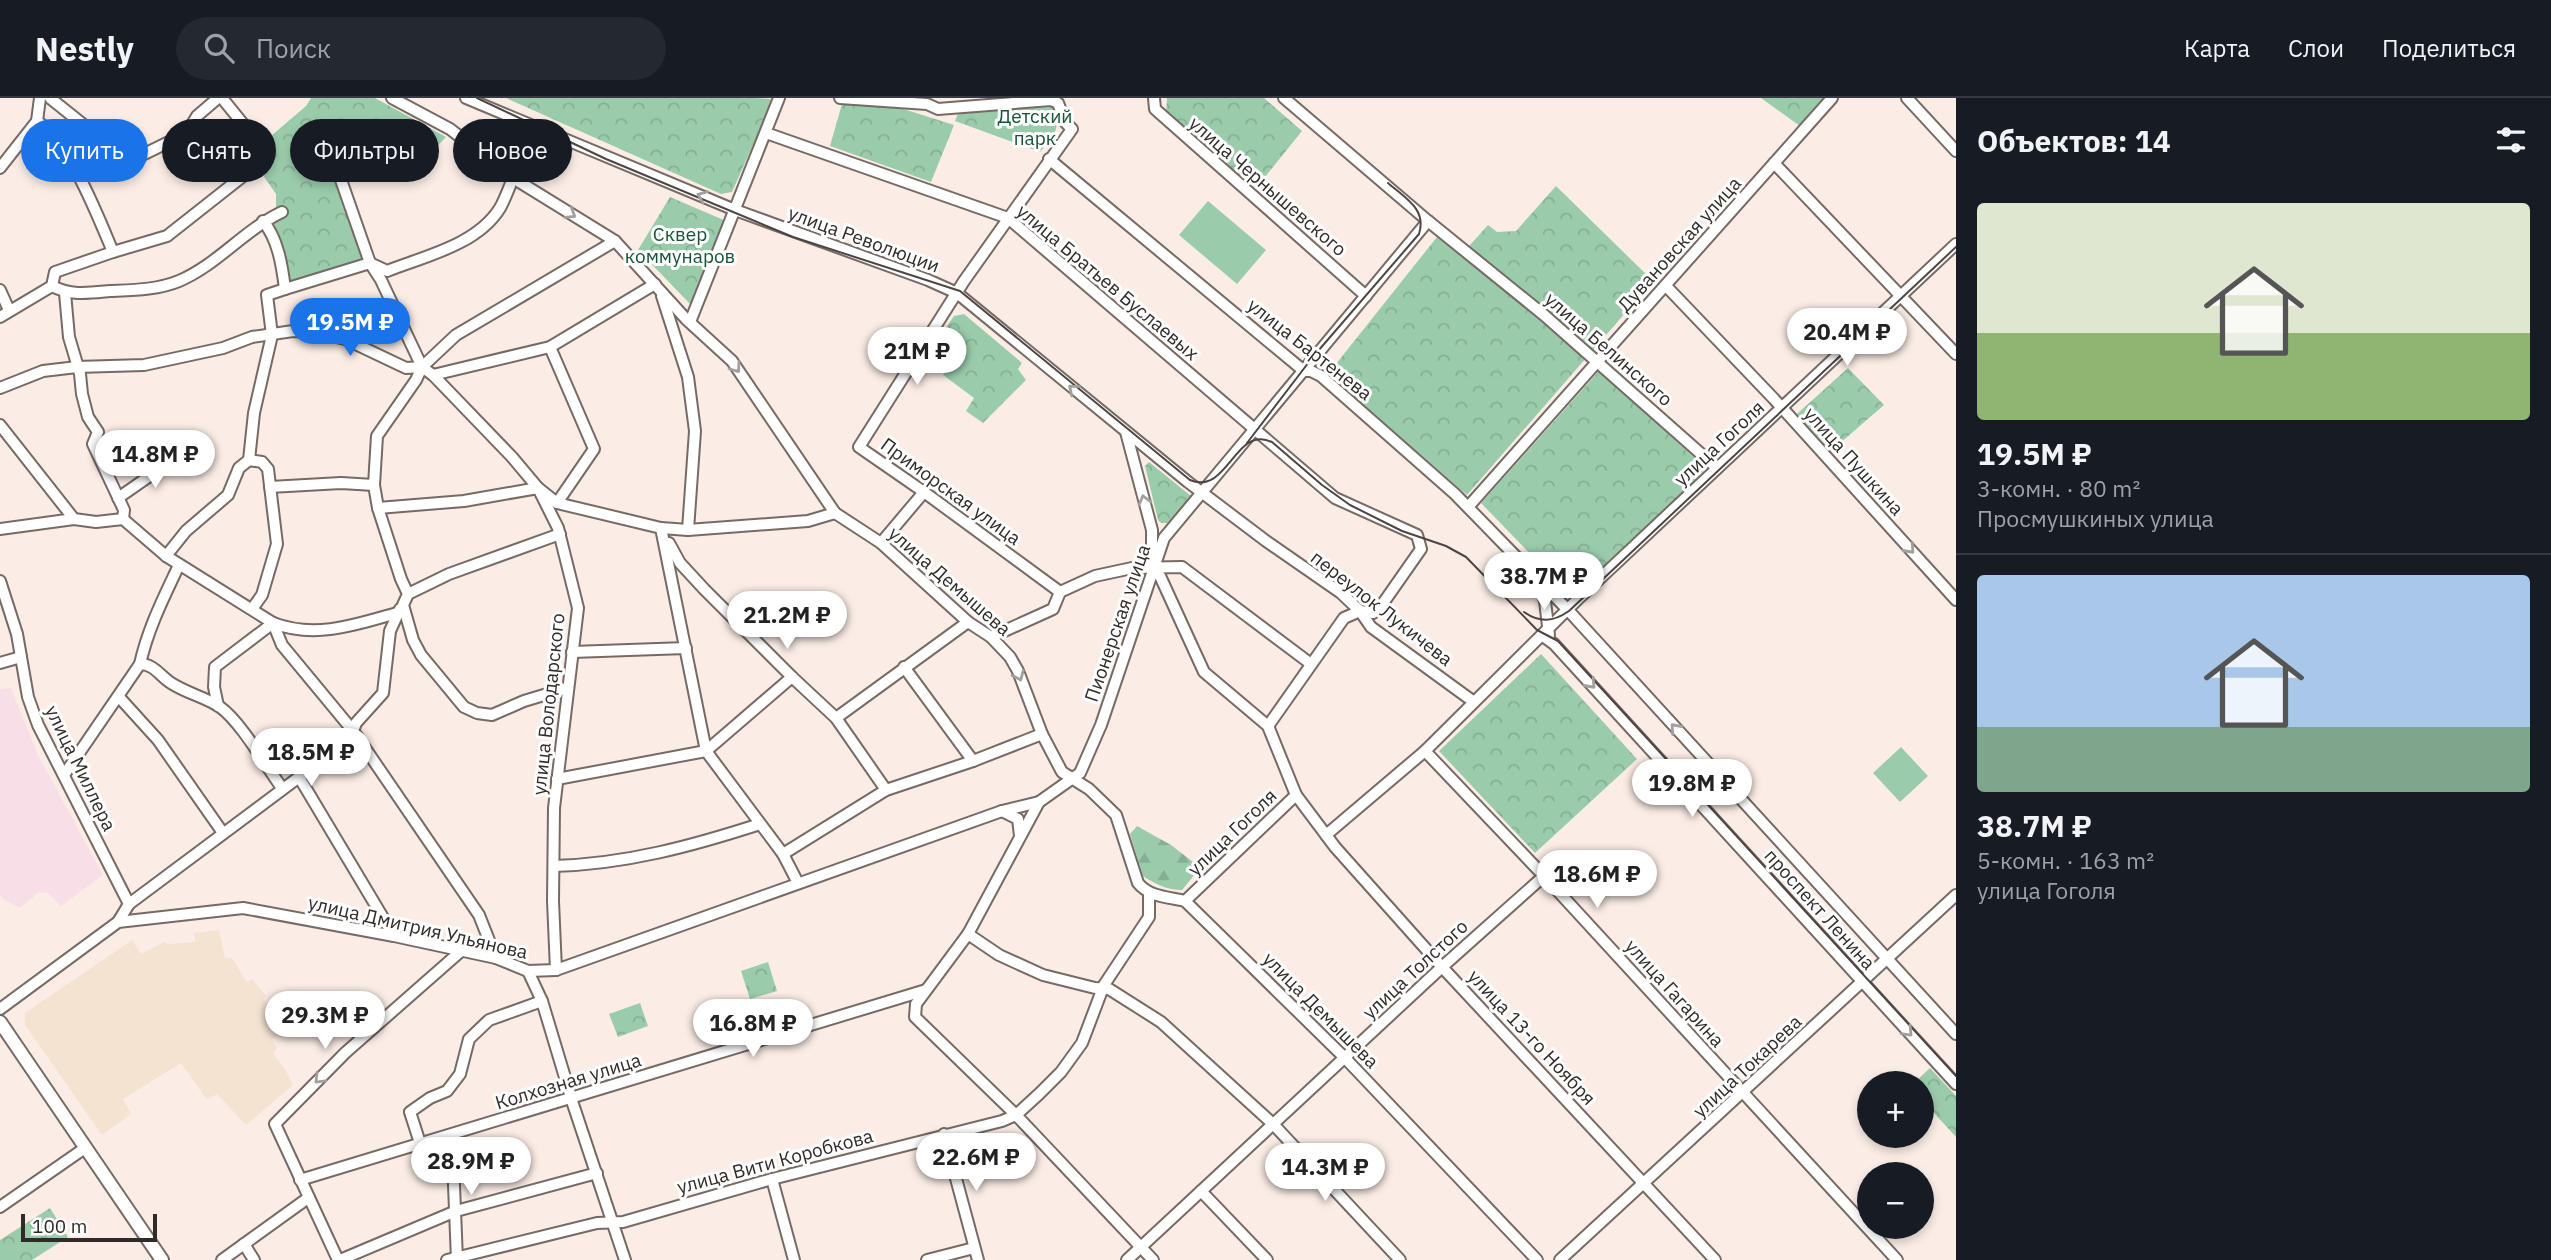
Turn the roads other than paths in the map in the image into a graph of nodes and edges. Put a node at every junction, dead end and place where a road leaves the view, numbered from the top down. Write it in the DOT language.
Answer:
graph roads {
  1 [pos="40,98"];
  2 [pos="50,98"];
  3 [pos="220,98"];
  4 [pos="392,98"];
  5 [pos="466,98"];
  6 [pos="779,98"];
  7 [pos="840,98"];
  8 [pos="1154,98"];
  9 [pos="1284,98"];
  10 [pos="1832,98"];
  11 [pos="1907,98"];
  12 [pos="37,119"];
  13 [pos="76,119"];
  14 [pos="453,131"];
  15 [pos="765,133"];
  16 [pos="21,141"];
  17 [pos="1956,151"];
  18 [pos="148,152"];
  19 [pos="1049,159"];
  20 [pos="1774,163"];
  21 [pos="0,168"];
  22 [pos="80,182"];
  23 [pos="342,182"];
  24 [pos="511,182"];
  25 [pos="519,182"];
  26 [pos="735,210"];
  27 [pos="282,212"];
  28 [pos="1008,218"];
  29 [pos="263,221"];
  30 [pos="1428,221"];
  31 [pos="615,241"];
  32 [pos="1956,244"];
  33 [pos="113,251"];
  34 [pos="370,264"];
  35 [pos="52,286"];
  36 [pos="657,286"];
  37 [pos="1666,286"];
  38 [pos="285,289"];
  39 [pos="0,290"];
  40 [pos="65,293"];
  41 [pos="957,293"];
  42 [pos="1902,295"];
  43 [pos="1366,296"];
  44 [pos="5,314"];
  45 [pos="693,325"];
  46 [pos="271,335"];
  47 [pos="678,340"];
  48 [pos="550,347"];
  49 [pos="1956,354"];
  50 [pos="1598,362"];
  51 [pos="78,367"];
  52 [pos="422,367"];
  53 [pos="1304,371"];
  54 [pos="433,375"];
  55 [pos="0,388"];
  56 [pos="1782,408"];
  57 [pos="0,425"];
  58 [pos="1255,430"];
  59 [pos="1126,432"];
  60 [pos="177,457"];
  61 [pos="249,460"];
  62 [pos="1717,468"];
  63 [pos="374,485"];
  64 [pos="270,487"];
  65 [pos="538,488"];
  66 [pos="925,492"];
  67 [pos="1202,493"];
  68 [pos="118,498"];
  69 [pos="557,503"];
  70 [pos="1468,507"];
  71 [pos="378,508"];
  72 [pos="835,513"];
  73 [pos="74,519"];
  74 [pos="123,519"];
  75 [pos="661,528"];
  76 [pos="0,529"];
  77 [pos="688,530"];
  78 [pos="1152,530"];
  79 [pos="560,534"];
  80 [pos="1164,538"];
  81 [pos="881,543"];
  82 [pos="166,556"];
  83 [pos="179,565"];
  84 [pos="1152,568"];
  85 [pos="1538,580"];
  86 [pos="0,581"];
  87 [pos="1060,592"];
  88 [pos="408,594"];
  89 [pos="1956,600"];
  90 [pos="252,609"];
  91 [pos="400,609"];
  92 [pos="1567,610"];
  93 [pos="1360,611"];
  94 [pos="968,622"];
  95 [pos="273,623"];
  96 [pos="1545,633"];
  97 [pos="991,637"];
  98 [pos="686,648"];
  99 [pos="572,652"];
  100 [pos="21,657"];
  101 [pos="0,663"];
  102 [pos="140,664"];
  103 [pos="1311,664"];
  104 [pos="904,667"];
  105 [pos="792,677"];
  106 [pos="567,688"];
  107 [pos="119,697"];
  108 [pos="1474,702"];
  109 [pos="218,706"];
  110 [pos="836,718"];
  111 [pos="1268,726"];
  112 [pos="354,732"];
  113 [pos="1042,734"];
  114 [pos="706,751"];
  115 [pos="1425,751"];
  116 [pos="973,761"];
  117 [pos="64,775"];
  118 [pos="299,776"];
  119 [pos="557,779"];
  120 [pos="1074,779"];
  121 [pos="282,788"];
  122 [pos="886,790"];
  123 [pos="1296,795"];
  124 [pos="1040,802"];
  125 [pos="1002,811"];
  126 [pos="760,824"];
  127 [pos="223,833"];
  128 [pos="1326,835"];
  129 [pos="1020,839"];
  130 [pos="783,854"];
  131 [pos="554,866"];
  132 [pos="1544,876"];
  133 [pos="798,883"];
  134 [pos="1149,893"];
  135 [pos="1956,895"];
  136 [pos="1185,901"];
  137 [pos="129,904"];
  138 [pos="118,922"];
  139 [pos="968,934"];
  140 [pos="394,936"];
  141 [pos="461,951"];
  142 [pos="496,958"];
  143 [pos="1887,959"];
  144 [pos="1442,967"];
  145 [pos="556,970"];
  146 [pos="528,971"];
  147 [pos="1862,982"];
  148 [pos="1102,988"];
  149 [pos="926,990"];
  150 [pos="542,1001"];
  151 [pos="0,1009"];
  152 [pos="0,1023"];
  153 [pos="1956,1034"];
  154 [pos="1345,1058"];
  155 [pos="1956,1084"];
  156 [pos="1743,1094"];
  157 [pos="571,1098"];
  158 [pos="1016,1115"];
  159 [pos="1273,1124"];
  160 [pos="944,1134"];
  161 [pos="452,1135"];
  162 [pos="420,1143"];
  163 [pos="85,1147"];
  164 [pos="597,1173"];
  165 [pos="772,1179"];
  166 [pos="300,1180"];
  167 [pos="1644,1183"];
  168 [pos="1201,1191"];
  169 [pos="308,1198"];
  170 [pos="0,1207"];
  171 [pos="456,1211"];
  172 [pos="614,1221"];
  173 [pos="244,1244"];
  174 [pos="1141,1247"];
  175 [pos="974,1248"];
  176 [pos="454,1259"];
  177 [pos="162,1260"];
  178 [pos="222,1260"];
  179 [pos="254,1260"];
  180 [pos="339,1260"];
  181 [pos="625,1260"];
  182 [pos="794,1260"];
  183 [pos="927,1260"];
  184 [pos="978,1260"];
  185 [pos="1127,1260"];
  186 [pos="1153,1260"];
  187 [pos="1267,1260"];
  188 [pos="1400,1260"];
  189 [pos="1536,1260"];
  190 [pos="1560,1260"];
  191 [pos="1715,1260"];
  192 [pos="1897,1260"];
  1 -- 12 [label="street"];
  2 -- 13 [label="street"];
  3 -- 18 [label="street"];
  3 -- 33 [label="street"];
  4 -- 14 [label="street, улица Демышева"];
  26 -- 5 [label="street, улица Революции, one-way"];
  6 -- 15 [label="street"];
  7 -- 19 [label="street, Приморская улица"];
  8 -- 43 [label="street, улица Чернышевского"];
  9 -- 30 [label="street"];
  10 -- 20 [label="street, Дувановская улица"];
  11 -- 17 [label="street"];
  15 -- 26 [label="street"];
  15 -- 28 [label="street, улица Братьев Буслаевых"];
  16 -- 21 [label="street"];
  19 -- 28 [label="street, Приморская улица"];
  19 -- 53 [label="street, улица Бартенева"];
  20 -- 37 [label="street, Дувановская улица"];
  20 -- 42 [label="street"];
  22 -- 33 [label="street"];
  23 -- 34 [label="street, улица Володарского"];
  24 -- 34 [label="street"];
  25 -- 31 [label="street, улица Демышева, one-way"];
  26 -- 41 [label="street, улица Революции"];
  26 -- 45 [label="street"];
  27 -- 29 [label="street"];
  28 -- 41 [label="street, Приморская улица"];
  28 -- 58 [label="street, улица Братьев Буслаевых"];
  29 -- 38 [label="street"];
  29 -- 40 [label="street"];
  30 -- 43 [label="street, Пионерская улица"];
  30 -- 50 [label="street, улица Белинского"];
  31 -- 36 [label="street, улица Демышева"];
  31 -- 52 [label="street"];
  32 -- 42 [label="street, улица Гоголя"];
  33 -- 35 [label="street"];
  34 -- 38 [label="street"];
  34 -- 52 [label="street, улица Володарского"];
  35 -- 40 [label="street"];
  35 -- 44 [label="street"];
  36 -- 45 [label="street, улица Демышева"];
  36 -- 47 [label="street"];
  36 -- 48 [label="street"];
  37 -- 50 [label="street, Дувановская улица"];
  37 -- 56 [label="street, улица Пушкина"];
  38 -- 46 [label="street"];
  39 -- 44 [label="street"];
  40 -- 51 [label="street"];
  59 -- 41 [label="street, улица Революции, one-way"];
  41 -- 66 [label="street, Приморская улица"];
  42 -- 49 [label="street"];
  42 -- 56 [label="street, улица Гоголя"];
  43 -- 53 [label="street, Пионерская улица"];
  45 -- 47 [label="street"];
  45 -- 72 [label="street, улица Демышева, one-way"];
  46 -- 51 [label="street"];
  46 -- 52 [label="street"];
  46 -- 61 [label="street"];
  47 -- 77 [label="street"];
  48 -- 54 [label="street"];
  48 -- 69 [label="street"];
  50 -- 62 [label="street, улица Белинского"];
  50 -- 70 [label="street, Дувановская улица"];
  51 -- 55 [label="street"];
  51 -- 68 [label="street"];
  52 -- 54 [label="street, улица Володарского"];
  52 -- 63 [label="street"];
  53 -- 58 [label="street, Пионерская улица"];
  53 -- 70 [label="street, улица Бартенева"];
  54 -- 65 [label="street, улица Володарского"];
  56 -- 62 [label="street, улица Гоголя"];
  56 -- 89 [label="street, улица Пушкина, one-way"];
  57 -- 73 [label="street"];
  58 -- 67 [label="street, Пионерская улица"];
  58 -- 93 [label="street, улица Братьев Буслаевых"];
  59 -- 67 [label="street, улица Революции"];
  78 -- 59 [label="street, one-way"];
  60 -- 68 [label="street"];
  61 -- 64 [label="street"];
  61 -- 82 [label="street"];
  62 -- 92 [label="street, улица Гоголя"];
  63 -- 64 [label="street"];
  63 -- 71 [label="street"];
  64 -- 90 [label="street"];
  65 -- 69 [label="street"];
  65 -- 71 [label="street"];
  65 -- 79 [label="street, улица Володарского"];
  66 -- 81 [label="street"];
  66 -- 87 [label="street, Приморская улица"];
  67 -- 80 [label="street, Пионерская улица"];
  67 -- 93 [label="street, переулок Лукичева"];
  68 -- 74 [label="street"];
  69 -- 75 [label="street"];
  70 -- 85 [label="street, улица Бартенева"];
  71 -- 88 [label="street"];
  72 -- 77 [label="street"];
  72 -- 81 [label="street, улица Демышева"];
  73 -- 74 [label="street"];
  73 -- 76 [label="street"];
  74 -- 82 [label="street"];
  75 -- 77 [label="street"];
  75 -- 98 [label="street"];
  75 -- 105 [label="street"];
  78 -- 80 [label="street"];
  78 -- 84 [label="street"];
  79 -- 88 [label="street"];
  79 -- 99 [label="street, улица Володарского"];
  80 -- 84 [label="street, Пионерская улица"];
  81 -- 94 [label="street, улица Демышева"];
  82 -- 83 [label="street"];
  83 -- 90 [label="street"];
  83 -- 102 [label="street"];
  84 -- 87 [label="street"];
  84 -- 103 [label="street"];
  84 -- 111 [label="street"];
  84 -- 120 [label="street, Пионерская улица"];
  85 -- 92 [label="street, проспект Ленина"];
  85 -- 96 [label="street"];
  86 -- 100 [label="street, улица Миллера"];
  87 -- 97 [label="street"];
  88 -- 91 [label="street"];
  90 -- 95 [label="street"];
  91 -- 95 [label="street"];
  91 -- 106 [label="street"];
  91 -- 112 [label="street"];
  92 -- 96 [label="street, улица Гоголя"];
  143 -- 92 [label="street, проспект Ленина, one-way"];
  93 -- 103 [label="street"];
  93 -- 108 [label="street, переулок Лукичева"];
  94 -- 97 [label="street, улица Демышева"];
  94 -- 104 [label="street"];
  95 -- 109 [label="street"];
  95 -- 112 [label="street"];
  96 -- 108 [label="street"];
  96 -- 147 [label="street, проспект Ленина, one-way"];
  97 -- 113 [label="street, улица Демышева, one-way"];
  98 -- 99 [label="street"];
  98 -- 114 [label="street"];
  99 -- 106 [label="street, улица Володарского"];
  100 -- 101 [label="street"];
  100 -- 117 [label="street, улица Миллера"];
  102 -- 107 [label="street"];
  102 -- 109 [label="street"];
  103 -- 111 [label="street"];
  104 -- 110 [label="street"];
  104 -- 116 [label="street"];
  105 -- 110 [label="street"];
  105 -- 114 [label="street"];
  106 -- 119 [label="street, улица Володарского"];
  107 -- 117 [label="street"];
  107 -- 127 [label="street"];
  108 -- 115 [label="street"];
  109 -- 121 [label="street"];
  110 -- 122 [label="street"];
  111 -- 123 [label="street"];
  112 -- 118 [label="street"];
  112 -- 142 [label="street"];
  113 -- 116 [label="street"];
  113 -- 120 [label="street, улица Демышева"];
  114 -- 119 [label="street"];
  114 -- 126 [label="street"];
  115 -- 128 [label="street"];
  115 -- 132 [label="street, улица Гагарина"];
  116 -- 122 [label="street"];
  117 -- 137 [label="street, улица Миллера"];
  118 -- 121 [label="street"];
  118 -- 140 [label="street"];
  119 -- 131 [label="street, улица Володарского"];
  120 -- 124 [label="street, Пионерская улица"];
  120 -- 134 [label="street, улица Демышева"];
  121 -- 127 [label="street"];
  122 -- 130 [label="street"];
  123 -- 128 [label="street, улица Гоголя"];
  123 -- 136 [label="street, улица Гоголя"];
  124 -- 125 [label="street, улица Дмитрия Ульянова"];
  124 -- 129 [label="street, Пионерская улица"];
  125 -- 129 [label="street"];
  125 -- 133 [label="street, улица Дмитрия Ульянова"];
  126 -- 130 [label="street"];
  126 -- 131 [label="street"];
  127 -- 137 [label="street"];
  128 -- 144 [label="street, улица 13-го Ноября"];
  129 -- 139 [label="street, Пионерская улица"];
  130 -- 133 [label="street"];
  131 -- 145 [label="street, улица Володарского"];
  132 -- 144 [label="street, улица Толстого"];
  132 -- 156 [label="street, улица Гагарина"];
  133 -- 145 [label="street, улица Дмитрия Ульянова"];
  134 -- 136 [label="street"];
  134 -- 148 [label="street, улица Вити Коробкова"];
  135 -- 143 [label="street, улица Токарева"];
  136 -- 154 [label="street, улица Демышева"];
  137 -- 138 [label="street"];
  138 -- 140 [label="street, улица Дмитрия Ульянова"];
  138 -- 151 [label="street"];
  139 -- 148 [label="street"];
  139 -- 149 [label="street, Пионерская улица"];
  140 -- 141 [label="street, улица Дмитрия Ульянова"];
  141 -- 142 [label="street, улица Дмитрия Ульянова"];
  141 -- 166 [label="street, one-way"];
  142 -- 146 [label="street, улица Дмитрия Ульянова"];
  143 -- 147 [label="street, улица Токарева"];
  143 -- 153 [label="street, проспект Ленина"];
  144 -- 154 [label="street, улица Толстого"];
  144 -- 167 [label="street, улица 13-го Ноября"];
  145 -- 146 [label="street, улица Дмитрия Ульянова"];
  146 -- 150 [label="street"];
  147 -- 155 [label="street, проспект Ленина, one-way"];
  147 -- 156 [label="street, улица Токарева"];
  148 -- 158 [label="street, улица Вити Коробкова"];
  148 -- 159 [label="street"];
  149 -- 157 [label="street, Колхозная улица"];
  149 -- 158 [label="street"];
  150 -- 157 [label="street"];
  150 -- 162 [label="street"];
  152 -- 163 [label="main road"];
  154 -- 159 [label="street, улица Толстого"];
  154 -- 189 [label="street, улица Демышева"];
  156 -- 167 [label="street, улица Токарева"];
  156 -- 192 [label="street, улица Гагарина"];
  157 -- 161 [label="street, Колхозная улица"];
  157 -- 164 [label="street"];
  158 -- 160 [label="street, улица Вити Коробкова"];
  158 -- 174 [label="street"];
  159 -- 168 [label="street, улица Толстого"];
  159 -- 188 [label="street"];
  160 -- 165 [label="street, улица Вити Коробкова"];
  160 -- 175 [label="street"];
  161 -- 162 [label="street, Колхозная улица"];
  161 -- 171 [label="street"];
  162 -- 166 [label="street, Колхозная улица"];
  163 -- 170 [label="street"];
  163 -- 177 [label="main road"];
  164 -- 171 [label="street"];
  164 -- 172 [label="street"];
  165 -- 172 [label="street, улица Вити Коробкова"];
  165 -- 182 [label="street"];
  166 -- 169 [label="street"];
  167 -- 190 [label="street, улица Токарева"];
  167 -- 191 [label="street, улица 13-го Ноября"];
  168 -- 174 [label="street, улица Толстого"];
  168 -- 187 [label="street"];
  169 -- 173 [label="street"];
  169 -- 180 [label="street"];
  171 -- 176 [label="street"];
  171 -- 180 [label="street"];
  172 -- 176 [label="street, улица Вити Коробкова"];
  172 -- 181 [label="street"];
  173 -- 178 [label="street"];
  173 -- 179 [label="street"];
  174 -- 185 [label="street, улица Толстого"];
  174 -- 186 [label="street"];
  175 -- 183 [label="street"];
  175 -- 184 [label="street"];
}
